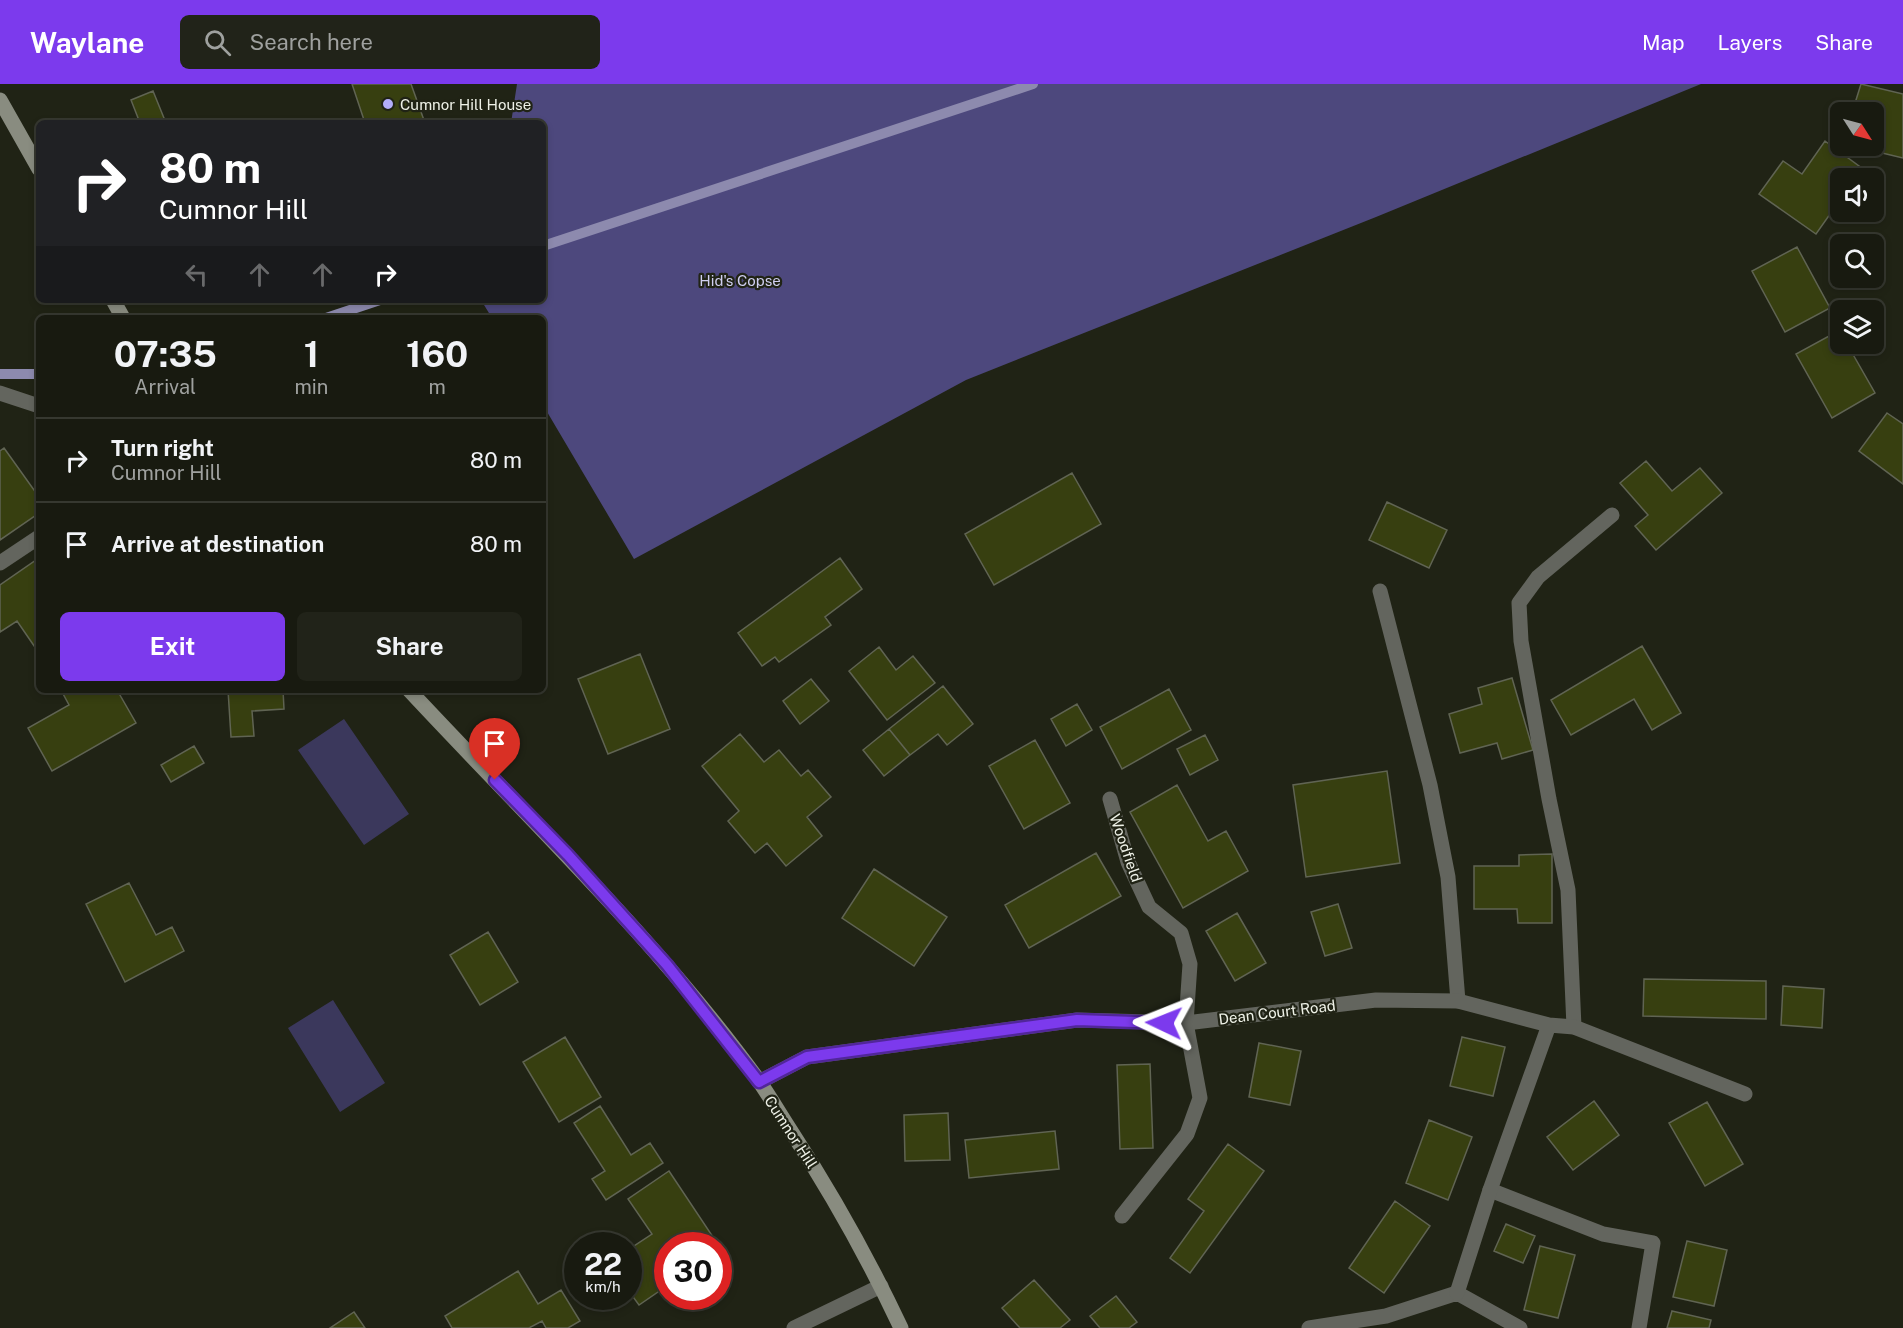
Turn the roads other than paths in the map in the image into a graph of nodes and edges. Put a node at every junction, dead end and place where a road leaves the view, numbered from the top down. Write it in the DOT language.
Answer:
graph roads {
  1 [pos="0,100"];
  2 [pos="36,164"];
  3 [pos="0,393"];
  4 [pos="36,405"];
  5 [pos="1612,515"];
  6 [pos="36,539"];
  7 [pos="0,562"];
  8 [pos="1380,591"];
  9 [pos="412,693"];
  10 [pos="1110,799"];
  11 [pos="1458,1001"];
  12 [pos="1186,1023"];
  13 [pos="1549,1026"];
  14 [pos="1574,1027"];
  15 [pos="759,1082"];
  16 [pos="1745,1094"];
  17 [pos="1490,1190"];
  18 [pos="1122,1216"];
  19 [pos="881,1286"];
  20 [pos="1457,1293"];
  21 [pos="794,1328"];
  22 [pos="901,1328"];
  23 [pos="1309,1328"];
  24 [pos="1520,1328"];
  25 [pos="1639,1328"];
  1 -- 2 [label="street"];
  3 -- 4 [label="street"];
  5 -- 14 [label="street"];
  6 -- 7 [label="street"];
  8 -- 11 [label="street"];
  9 -- 15 [label="street, Cumnor Hill"];
  10 -- 12 [label="street, Woodfield"];
  11 -- 12 [label="street, Dean Court Road"];
  11 -- 13 [label="street, Dean Court Road"];
  12 -- 15 [label="street, Dean Court Road"];
  12 -- 18 [label="street, Woodfield"];
  13 -- 14 [label="street, Dean Court Road"];
  13 -- 17 [label="street"];
  14 -- 16 [label="street, Dean Court Road"];
  15 -- 19 [label="street, Cumnor Hill"];
  17 -- 20 [label="street"];
  17 -- 25 [label="street"];
  19 -- 21 [label="street"];
  19 -- 22 [label="street, Cumnor Hill"];
  20 -- 23 [label="street"];
  20 -- 24 [label="street"];
}
